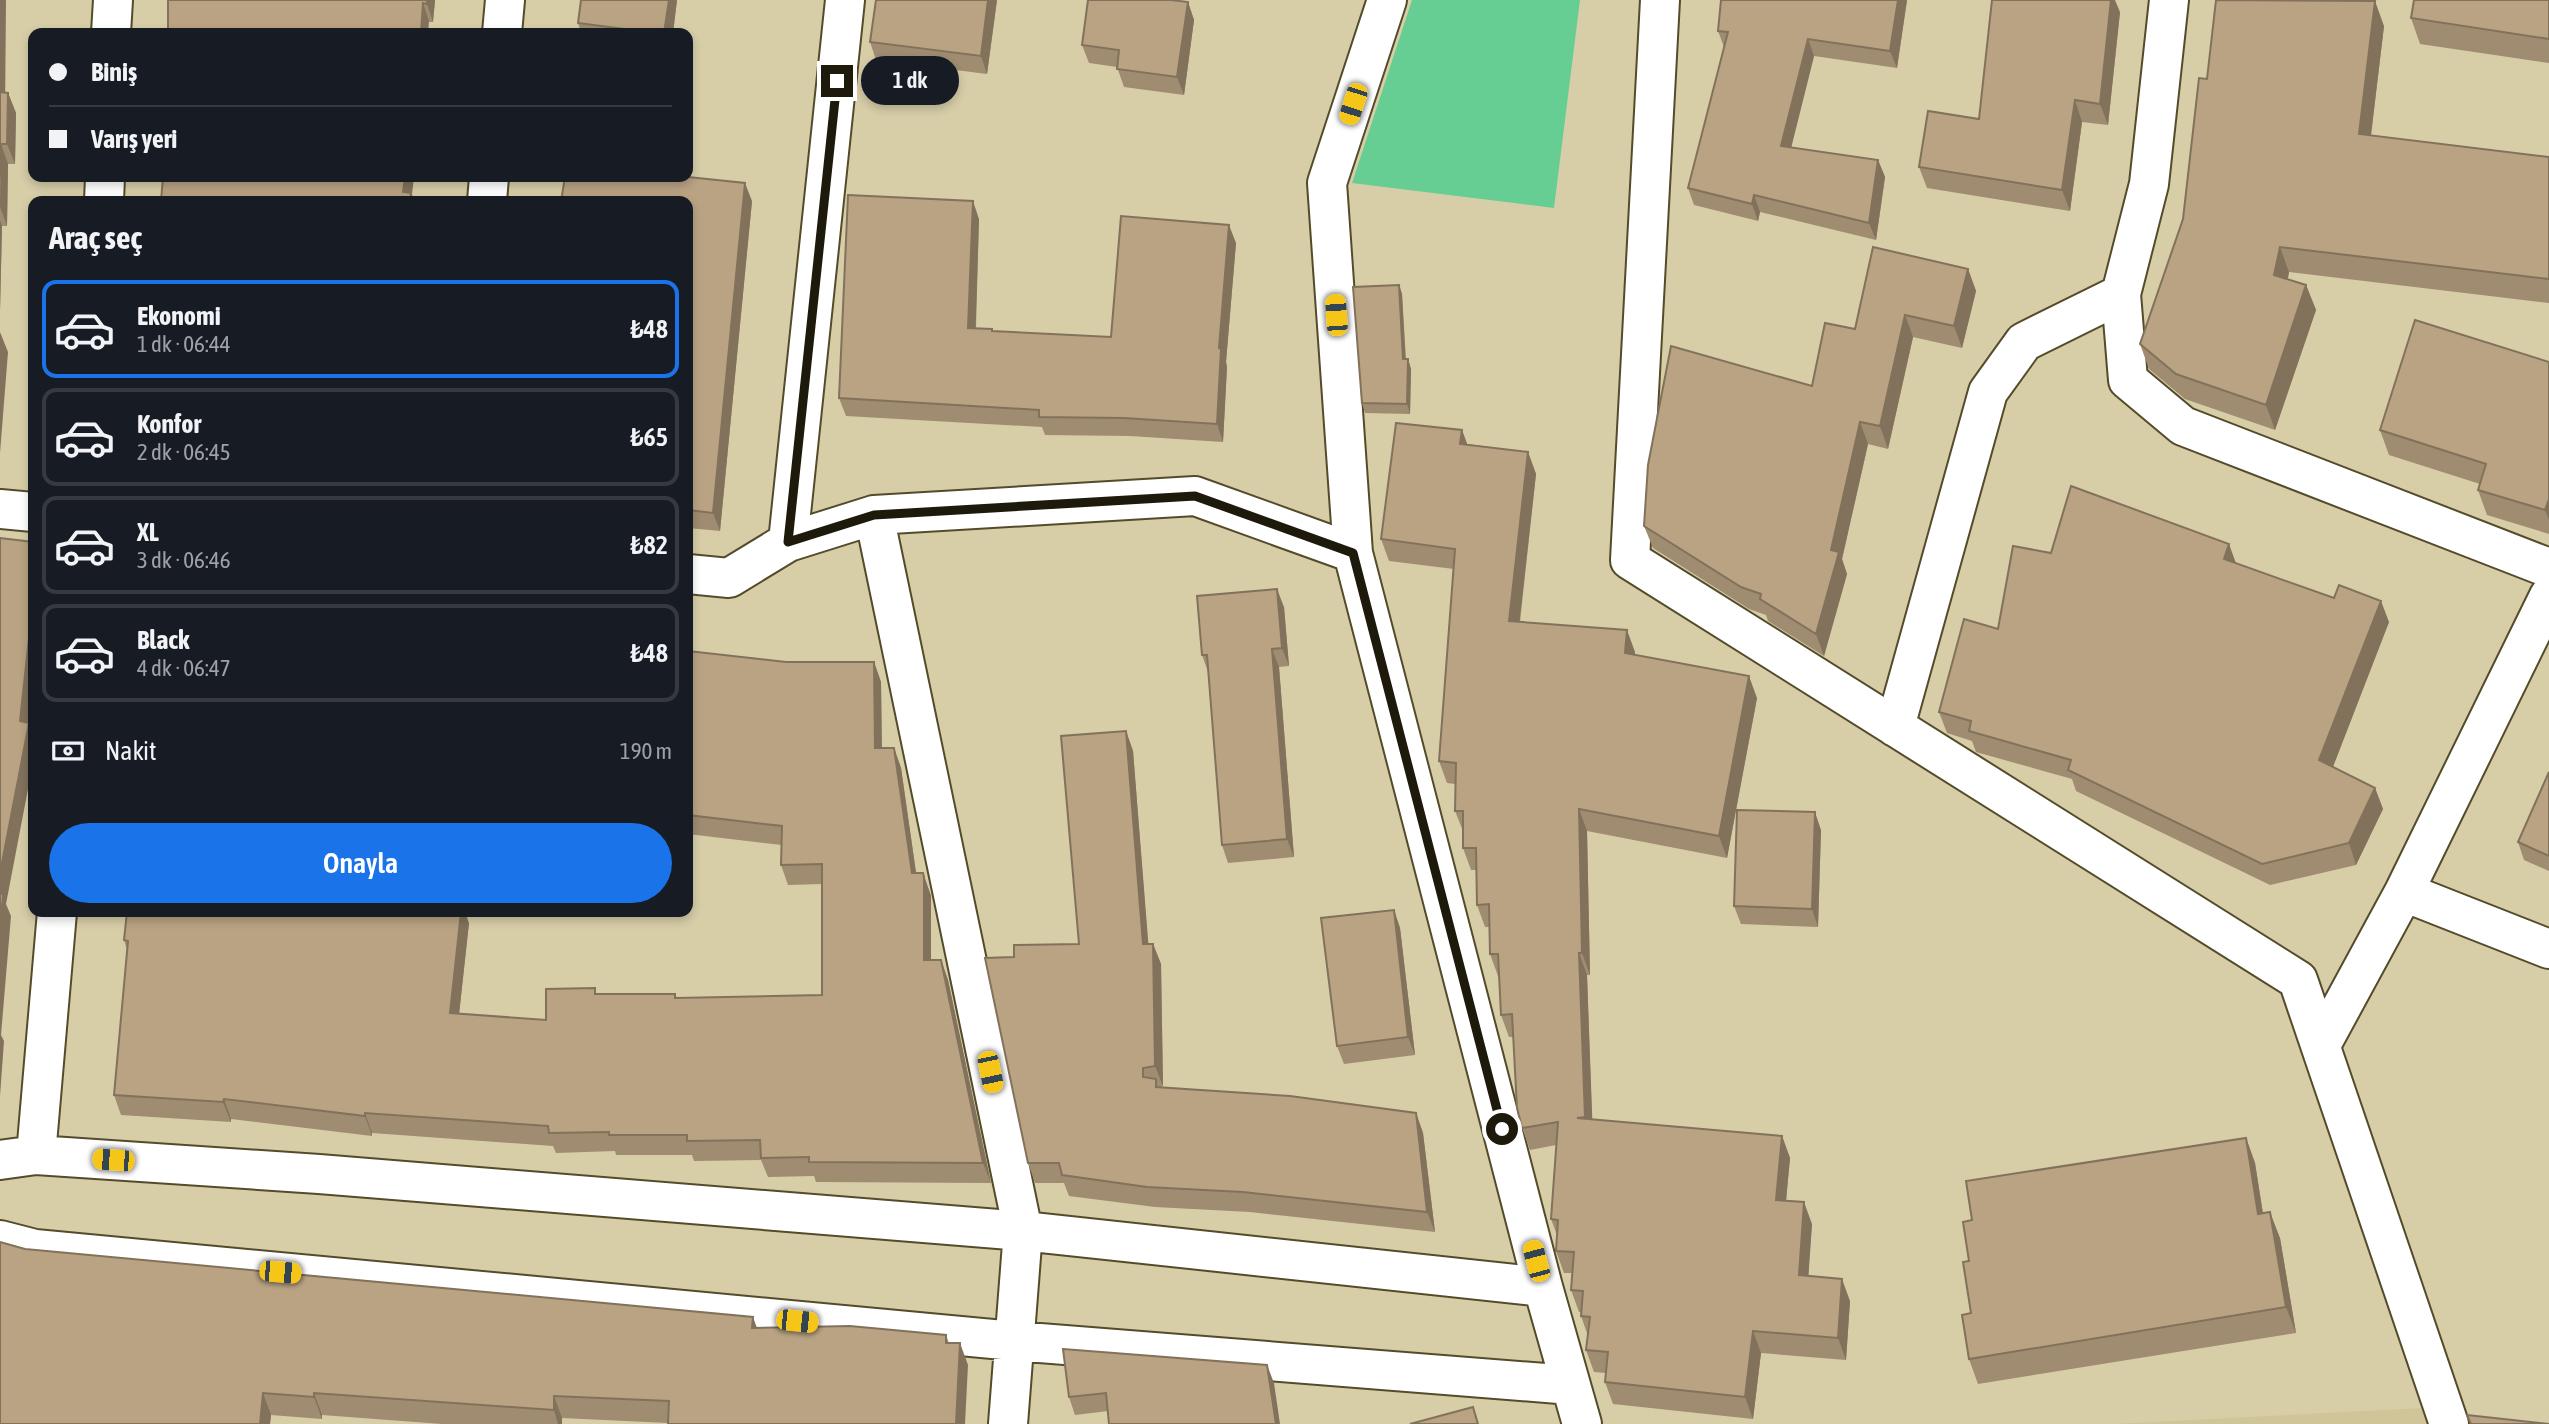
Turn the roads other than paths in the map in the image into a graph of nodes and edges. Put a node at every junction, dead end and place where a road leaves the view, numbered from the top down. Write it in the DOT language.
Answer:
graph roads {
  1 [pos="113,0"];
  2 [pos="505,0"];
  3 [pos="845,0"];
  4 [pos="1387,0"];
  5 [pos="1660,0"];
  6 [pos="2169,0"];
  7 [pos="111,28"];
  8 [pos="502,28"];
  9 [pos="2121,294"];
  10 [pos="0,509"];
  11 [pos="28,512"];
  12 [pos="874,515"];
  13 [pos="788,542"];
  14 [pos="1353,553"];
  15 [pos="2549,568"];
  16 [pos="693,574"];
  17 [pos="2549,596"];
  18 [pos="1895,727"];
  19 [pos="2404,892"];
  20 [pos="56,917"];
  21 [pos="2549,949"];
  22 [pos="2321,1045"];
  23 [pos="18,1158"];
  24 [pos="1023,1231"];
  25 [pos="0,1240"];
  26 [pos="1543,1287"];
  27 [pos="1014,1341"];
  28 [pos="1571,1385"];
  29 [pos="1008,1424"];
  30 [pos="1581,1424"];
  31 [pos="2449,1424"];
  1 -- 7 [label="street"];
  2 -- 8 [label="street"];
  3 -- 13 [label="street"];
  4 -- 14 [label="street"];
  5 -- 18 [label="street"];
  6 -- 9 [label="street"];
  9 -- 15 [label="street"];
  9 -- 18 [label="street"];
  10 -- 11 [label="street"];
  12 -- 13 [label="street"];
  12 -- 14 [label="street"];
  12 -- 24 [label="street"];
  13 -- 16 [label="street"];
  14 -- 26 [label="street"];
  17 -- 19 [label="street"];
  18 -- 22 [label="street"];
  19 -- 21 [label="street"];
  19 -- 22 [label="street"];
  20 -- 23 [label="street"];
  22 -- 31 [label="street"];
  23 -- 24 [label="street"];
  24 -- 26 [label="street"];
  24 -- 27 [label="street"];
  25 -- 27 [label="street"];
  26 -- 28 [label="street"];
  27 -- 28 [label="street"];
  27 -- 29 [label="street"];
  28 -- 30 [label="street"];
}
